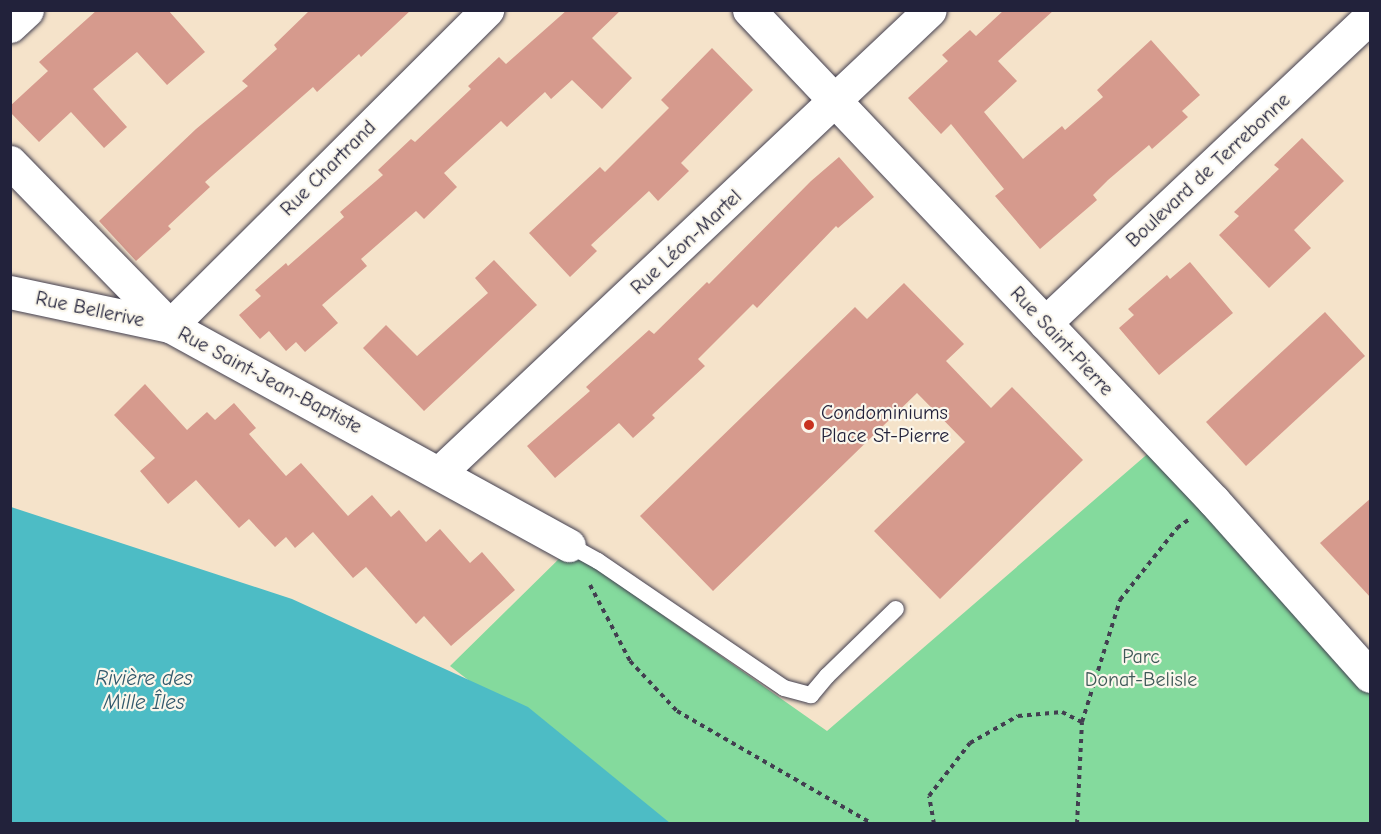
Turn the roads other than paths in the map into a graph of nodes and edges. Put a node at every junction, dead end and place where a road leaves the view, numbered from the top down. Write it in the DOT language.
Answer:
graph roads {
  1 [pos="27,10"];
  2 [pos="487,10"];
  3 [pos="749,10"];
  4 [pos="930,10"];
  5 [pos="1371,17"];
  6 [pos="10,26"];
  7 [pos="835,102"];
  8 [pos="10,162"];
  9 [pos="10,292"];
  10 [pos="1046,323"];
  11 [pos="170,326"];
  12 [pos="440,472"];
  13 [pos="569,545"];
  14 [pos="896,609"];
  15 [pos="1371,676"];
  1 -- 6 [label="street"];
  2 -- 11 [label="street, Rue Chartrand"];
  3 -- 7 [label="street, Rue Saint-Pierre"];
  4 -- 7 [label="street, Rue Léon-Martel"];
  5 -- 10 [label="street, Boulevard de Terrebonne"];
  7 -- 10 [label="street, Rue Saint-Pierre"];
  7 -- 12 [label="street, Rue Léon-Martel"];
  8 -- 11 [label="street, Rue Saint-Jean-Baptiste"];
  9 -- 11 [label="street, Rue Bellerive"];
  10 -- 15 [label="street, Rue Saint-Pierre"];
  11 -- 12 [label="street, Rue Saint-Jean-Baptiste"];
  12 -- 13 [label="street, Rue Saint-Jean-Baptiste"];
  13 -- 14 [label="lane"];
}
